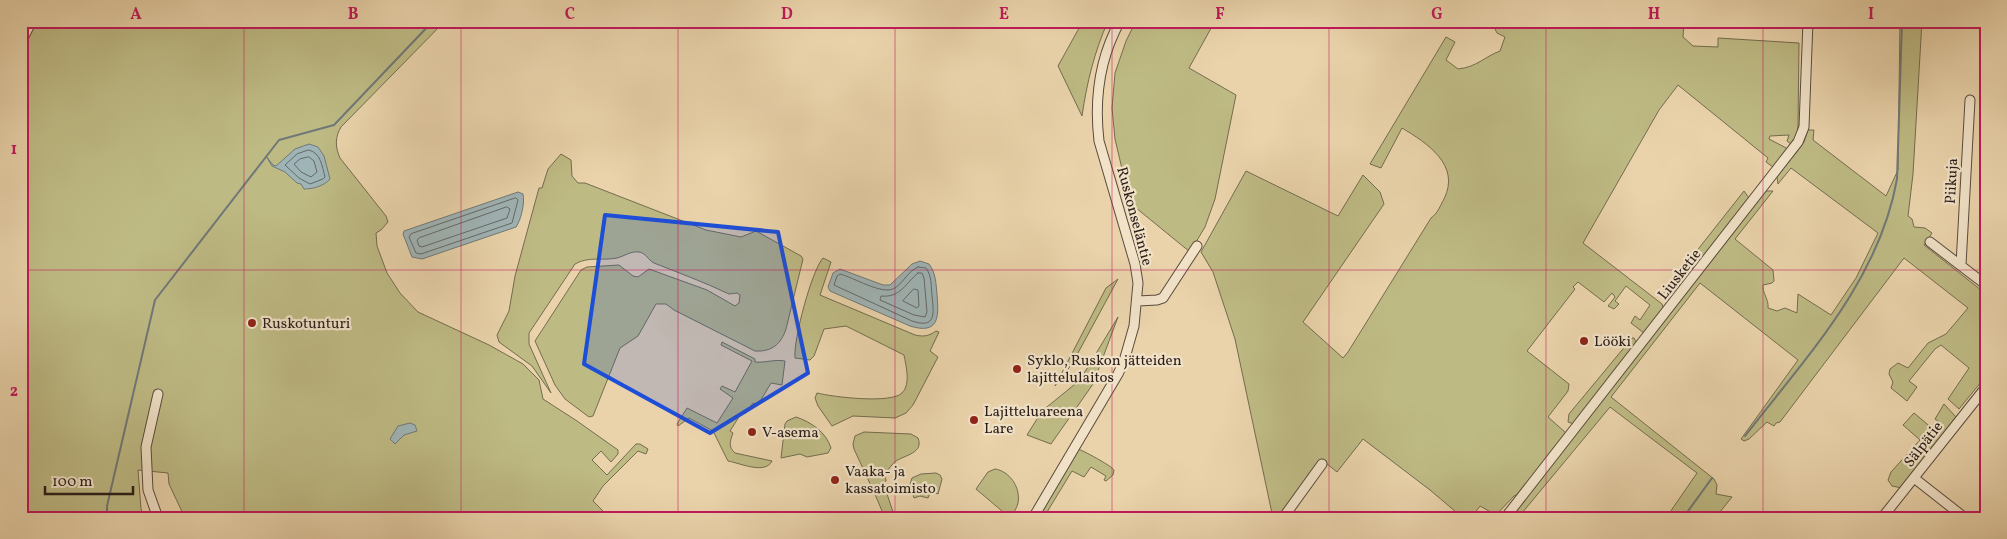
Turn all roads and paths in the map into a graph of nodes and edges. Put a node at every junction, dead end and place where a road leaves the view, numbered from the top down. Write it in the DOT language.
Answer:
graph roads {
  1 [pos="32,21"];
  2 [pos="1120,21"];
  3 [pos="1808,21"];
  4 [pos="21,42"];
  5 [pos="1970,100"];
  6 [pos="1930,242"];
  7 [pos="1197,246"];
  8 [pos="1960,264"];
  9 [pos="1986,284"];
  10 [pos="1138,301"];
  11 [pos="1986,387"];
  12 [pos="158,394"];
  13 [pos="1322,464"];
  14 [pos="1914,478"];
  15 [pos="158,518"];
  16 [pos="1033,518"];
  17 [pos="1282,518"];
  18 [pos="1505,518"];
  19 [pos="1882,518"];
  20 [pos="1964,518"];
  1 -- 4 [label="street"];
  2 -- 10 [label="street, Ruskonseläntie"];
  3 -- 18 [label="street, Liusketie"];
  5 -- 8 [label="street, Piikuja"];
  6 -- 8 [label="street"];
  7 -- 10 [label="street"];
  8 -- 9 [label="street"];
  10 -- 16 [label="street, Ruskonseläntie"];
  11 -- 14 [label="street, Sälpätie"];
  12 -- 15 [label="street"];
  13 -- 17 [label="street"];
  14 -- 19 [label="street, Sälpätie"];
  14 -- 20 [label="street"];
}
